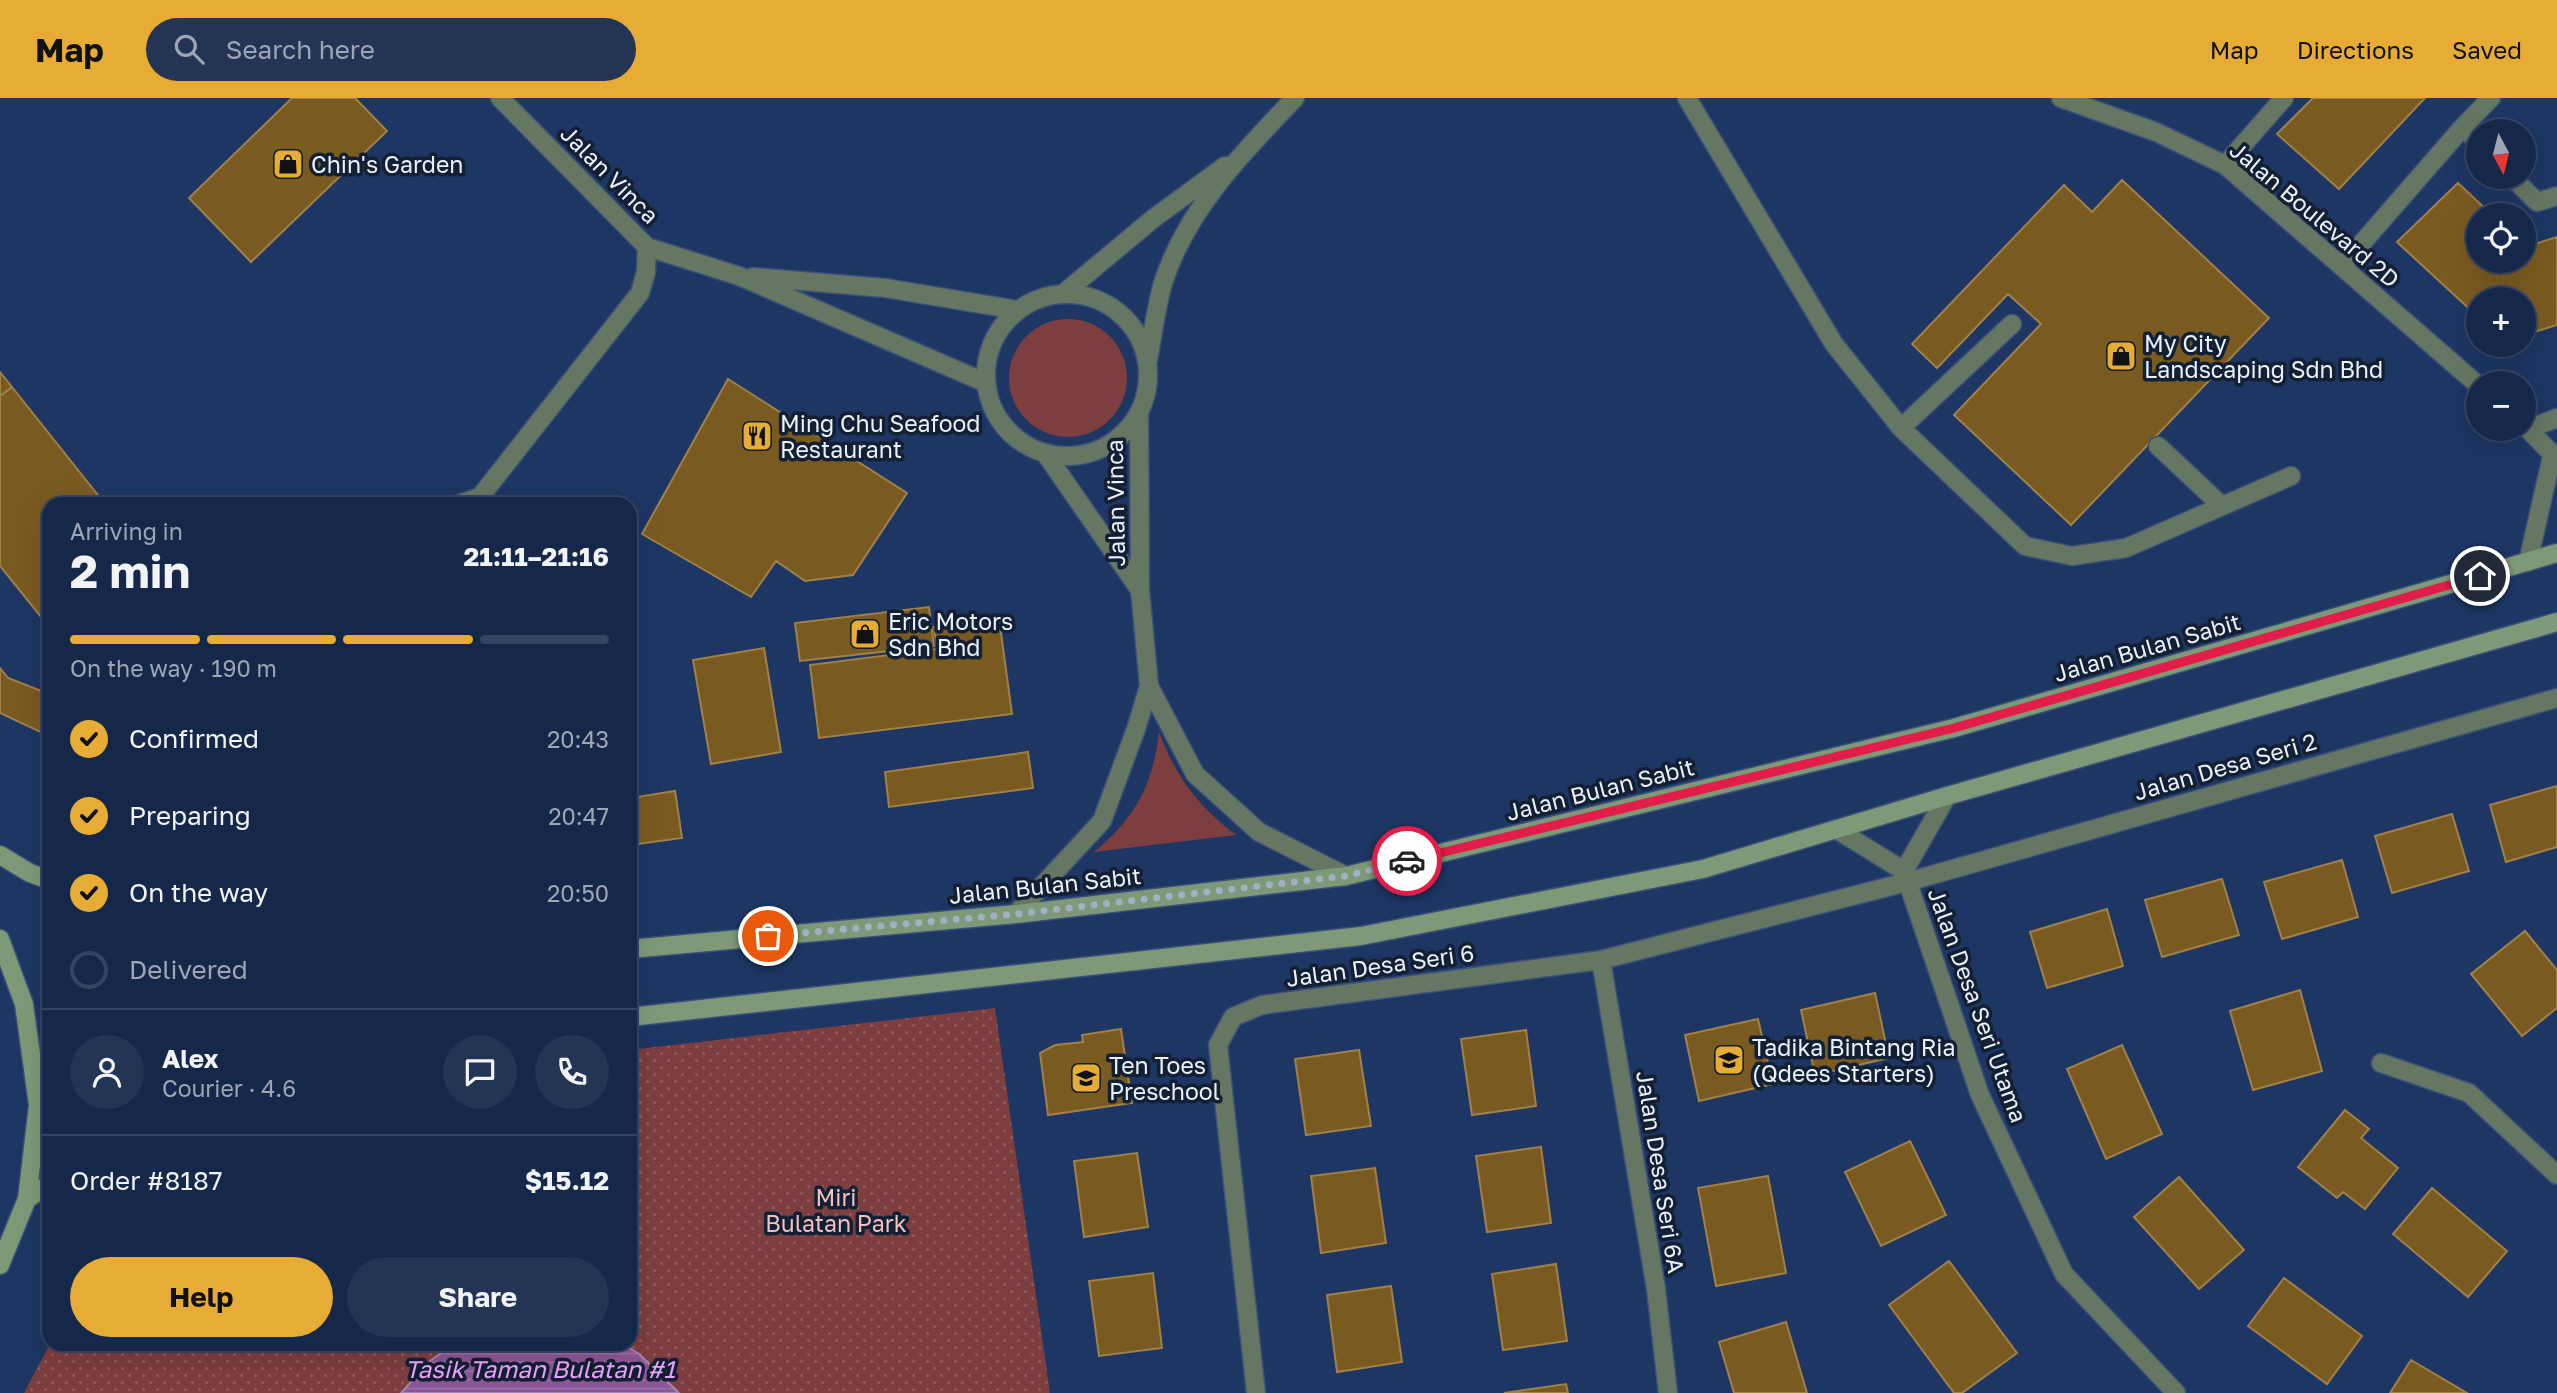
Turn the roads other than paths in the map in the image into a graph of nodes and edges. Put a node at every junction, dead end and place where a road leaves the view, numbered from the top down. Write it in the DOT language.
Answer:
graph roads {
  1 [pos="500,98"];
  2 [pos="1295,98"];
  3 [pos="1687,98"];
  4 [pos="2061,98"];
  5 [pos="2284,98"];
  6 [pos="2491,98"];
  7 [pos="2463,127"];
  8 [pos="2466,130"];
  9 [pos="1240,156"];
  10 [pos="2225,166"];
  11 [pos="2524,189"];
  12 [pos="2557,196"];
  13 [pos="647,247"];
  14 [pos="2342,266"];
  15 [pos="739,276"];
  16 [pos="1064,293"];
  17 [pos="1017,310"];
  18 [pos="2012,324"];
  19 [pos="1148,359"];
  20 [pos="2466,374"];
  21 [pos="984,382"];
  22 [pos="1139,414"];
  23 [pos="2557,418"];
  24 [pos="2536,424"];
  25 [pos="1901,428"];
  26 [pos="2536,437"];
  27 [pos="2158,446"];
  28 [pos="1045,453"];
  29 [pos="2555,457"];
  30 [pos="2291,476"];
  31 [pos="486,497"];
  32 [pos="2222,506"];
  33 [pos="2557,553"];
  34 [pos="2528,562"];
  35 [pos="1140,590"];
  36 [pos="2557,622"];
  37 [pos="1149,686"];
  38 [pos="2557,698"];
  39 [pos="1947,796"];
  40 [pos="1836,829"];
  41 [pos="0,855"];
  42 [pos="1346,876"];
  43 [pos="1906,876"];
  44 [pos="42,877"];
  45 [pos="1016,914"];
  46 [pos="0,939"];
  47 [pos="637,947"];
  48 [pos="1601,960"];
  49 [pos="637,1016"];
  50 [pos="2381,1063"];
  51 [pos="2557,1175"];
  52 [pos="42,1189"];
  53 [pos="27,1199"];
  54 [pos="0,1265"];
  55 [pos="1256,1393"];
  56 [pos="1668,1393"];
  57 [pos="2176,1393"];
  1 -- 13 [label="street, Jalan Vinca"];
  2 -- 9 [label="street"];
  3 -- 25 [label="street"];
  4 -- 10 [label="street, Jalan Boulevard 2D"];
  5 -- 10 [label="street"];
  6 -- 7 [label="street"];
  7 -- 8 [label="street"];
  7 -- 14 [label="street"];
  9 -- 16 [label="street"];
  9 -- 19 [label="street"];
  10 -- 14 [label="street, Jalan Boulevard 2D"];
  11 -- 12 [label="street"];
  13 -- 15 [label="street, Jalan Vinca"];
  13 -- 31 [label="street"];
  14 -- 20 [label="street, Jalan Boulevard 2D"];
  15 -- 17 [label="street"];
  15 -- 21 [label="street"];
  16 -- 17 [label="street"];
  16 -- 19 [label="street"];
  17 -- 21 [label="street"];
  18 -- 25 [label="street"];
  19 -- 22 [label="street"];
  21 -- 28 [label="street"];
  22 -- 28 [label="street"];
  22 -- 35 [label="street, Jalan Vinca"];
  23 -- 24 [label="street"];
  25 -- 32 [label="street"];
  26 -- 29 [label="street"];
  27 -- 32 [label="street"];
  28 -- 35 [label="street, Jalan Vinca"];
  29 -- 34 [label="street"];
  30 -- 32 [label="street"];
  33 -- 34 [label="main road, Jalan Bulan Sabit"];
  34 -- 42 [label="main road, Jalan Bulan Sabit"];
  35 -- 37 [label="street, Jalan Vinca"];
  36 -- 39 [label="main road"];
  37 -- 42 [label="street"];
  37 -- 45 [label="street"];
  38 -- 43 [label="street, Jalan Desa Seri 2"];
  39 -- 40 [label="main road"];
  39 -- 43 [label="street, Jalan Desa Seri Utama"];
  40 -- 43 [label="street, Jalan Desa Seri Utama"];
  40 -- 49 [label="main road"];
  41 -- 44 [label="main road"];
  42 -- 45 [label="main road, Jalan Bulan Sabit"];
  43 -- 48 [label="street, Jalan Desa Seri 6"];
  43 -- 57 [label="street, Jalan Desa Seri Utama"];
  45 -- 47 [label="main road, Jalan Bulan Sabit"];
  46 -- 53 [label="main road"];
  48 -- 55 [label="street, Jalan Desa Seri 6"];
  48 -- 56 [label="street, Jalan Desa Seri 6A"];
  50 -- 51 [label="street"];
  52 -- 53 [label="main road"];
  53 -- 54 [label="main road"];
}
